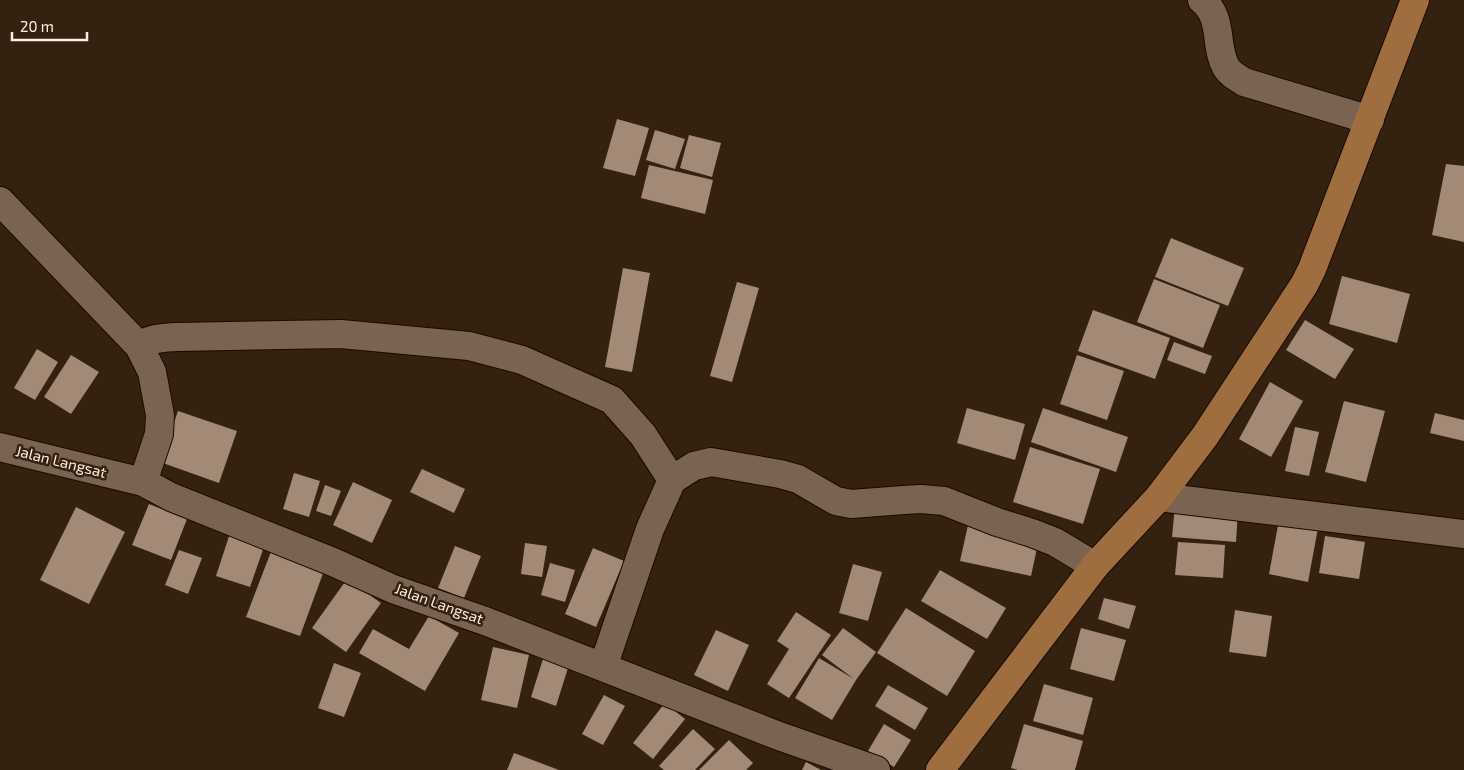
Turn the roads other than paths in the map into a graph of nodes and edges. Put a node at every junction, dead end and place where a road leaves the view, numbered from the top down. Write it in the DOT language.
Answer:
graph roads {
  1 [pos="1202,0"];
  2 [pos="1415,0"];
  3 [pos="1370,120"];
  4 [pos="0,201"];
  5 [pos="139,346"];
  6 [pos="0,446"];
  7 [pos="672,480"];
  8 [pos="143,482"];
  9 [pos="1159,497"];
  10 [pos="1464,534"];
  11 [pos="1095,566"];
  12 [pos="603,667"];
  13 [pos="876,770"];
  14 [pos="940,770"];
  1 -- 3 [label="street"];
  2 -- 3 [label="main road"];
  3 -- 9 [label="main road"];
  4 -- 5 [label="street"];
  5 -- 7 [label="street"];
  5 -- 8 [label="street"];
  6 -- 8 [label="street, Jalan Langsat"];
  7 -- 11 [label="street"];
  7 -- 12 [label="street"];
  8 -- 12 [label="street, Jalan Langsat"];
  9 -- 10 [label="street"];
  9 -- 11 [label="main road"];
  11 -- 14 [label="main road"];
  12 -- 13 [label="street, Jalan Langsat"];
}
